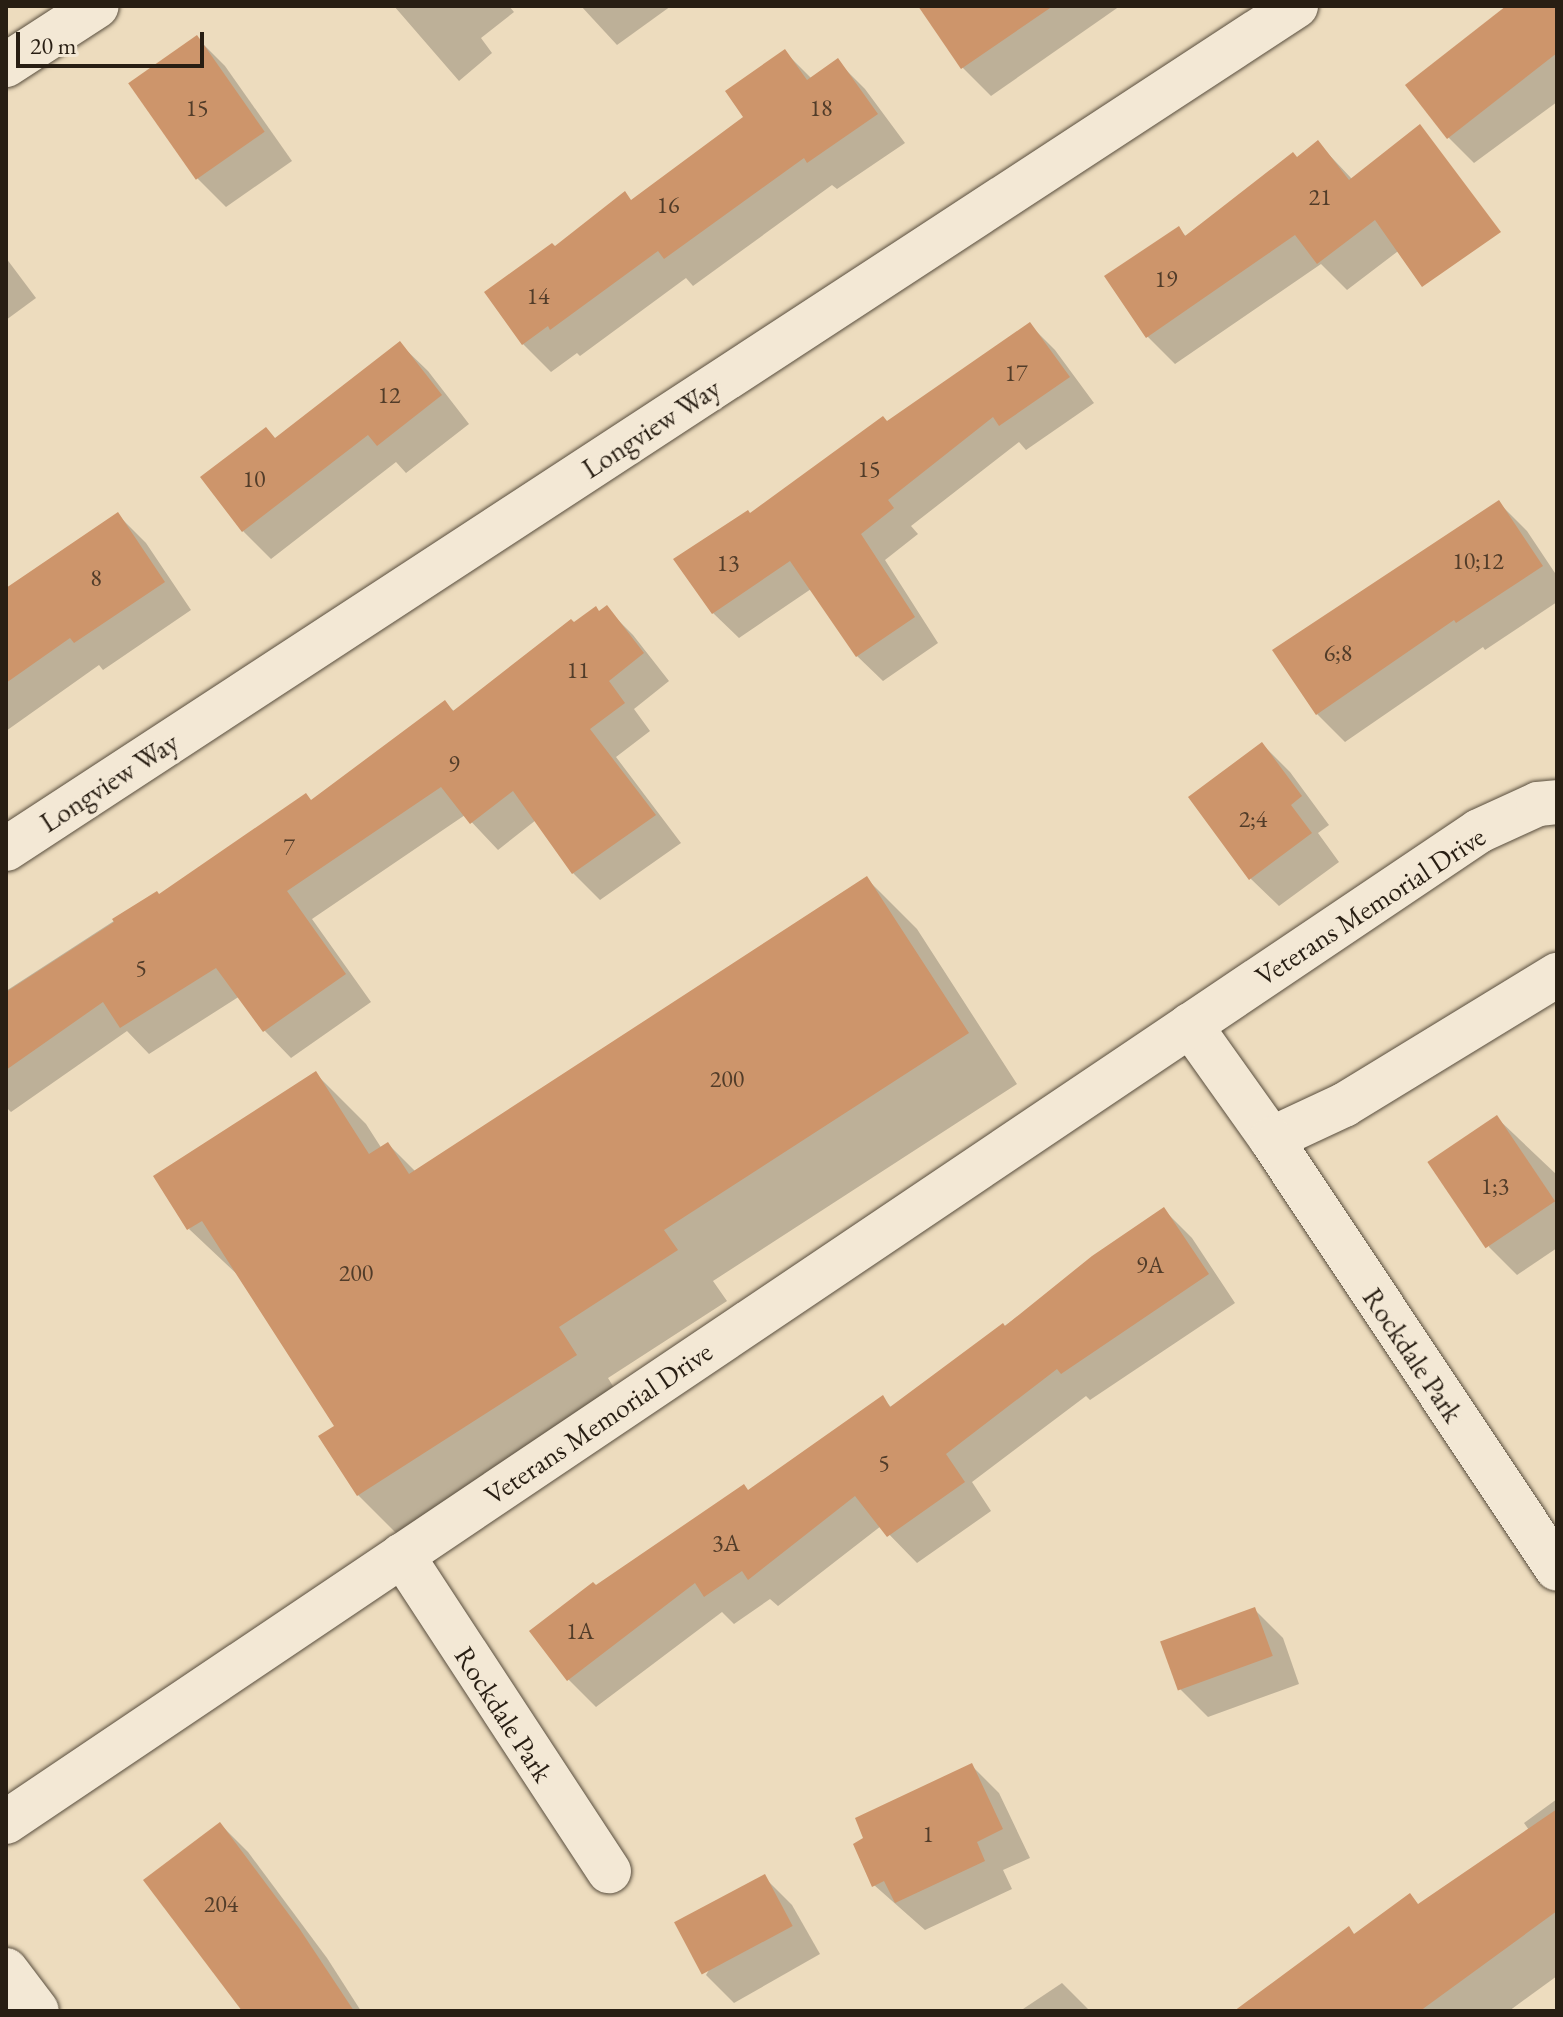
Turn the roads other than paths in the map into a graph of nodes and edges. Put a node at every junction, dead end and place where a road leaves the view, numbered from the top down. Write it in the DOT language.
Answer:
graph roads {
  1 [pos="97,6"];
  2 [pos="1296,6"];
  3 [pos="6,65"];
  4 [pos="1557,802"];
  5 [pos="6,849"];
  6 [pos="1557,975"];
  7 [pos="1190,1025"];
  8 [pos="1271,1139"];
  9 [pos="402,1555"];
  10 [pos="1557,1569"];
  11 [pos="6,1822"];
  12 [pos="609,1871"];
  13 [pos="6,1970"];
  14 [pos="37,2011"];
  1 -- 3 [label="street"];
  2 -- 5 [label="street, Longview Way"];
  4 -- 7 [label="street, Veterans Memorial Drive"];
  6 -- 8 [label="street"];
  7 -- 8 [label="street"];
  7 -- 9 [label="street, Veterans Memorial Drive"];
  8 -- 10 [label="street, Rockdale Park"];
  9 -- 11 [label="street, Veterans Memorial Drive"];
  9 -- 12 [label="street, Rockdale Park"];
  13 -- 14 [label="street"];
}
